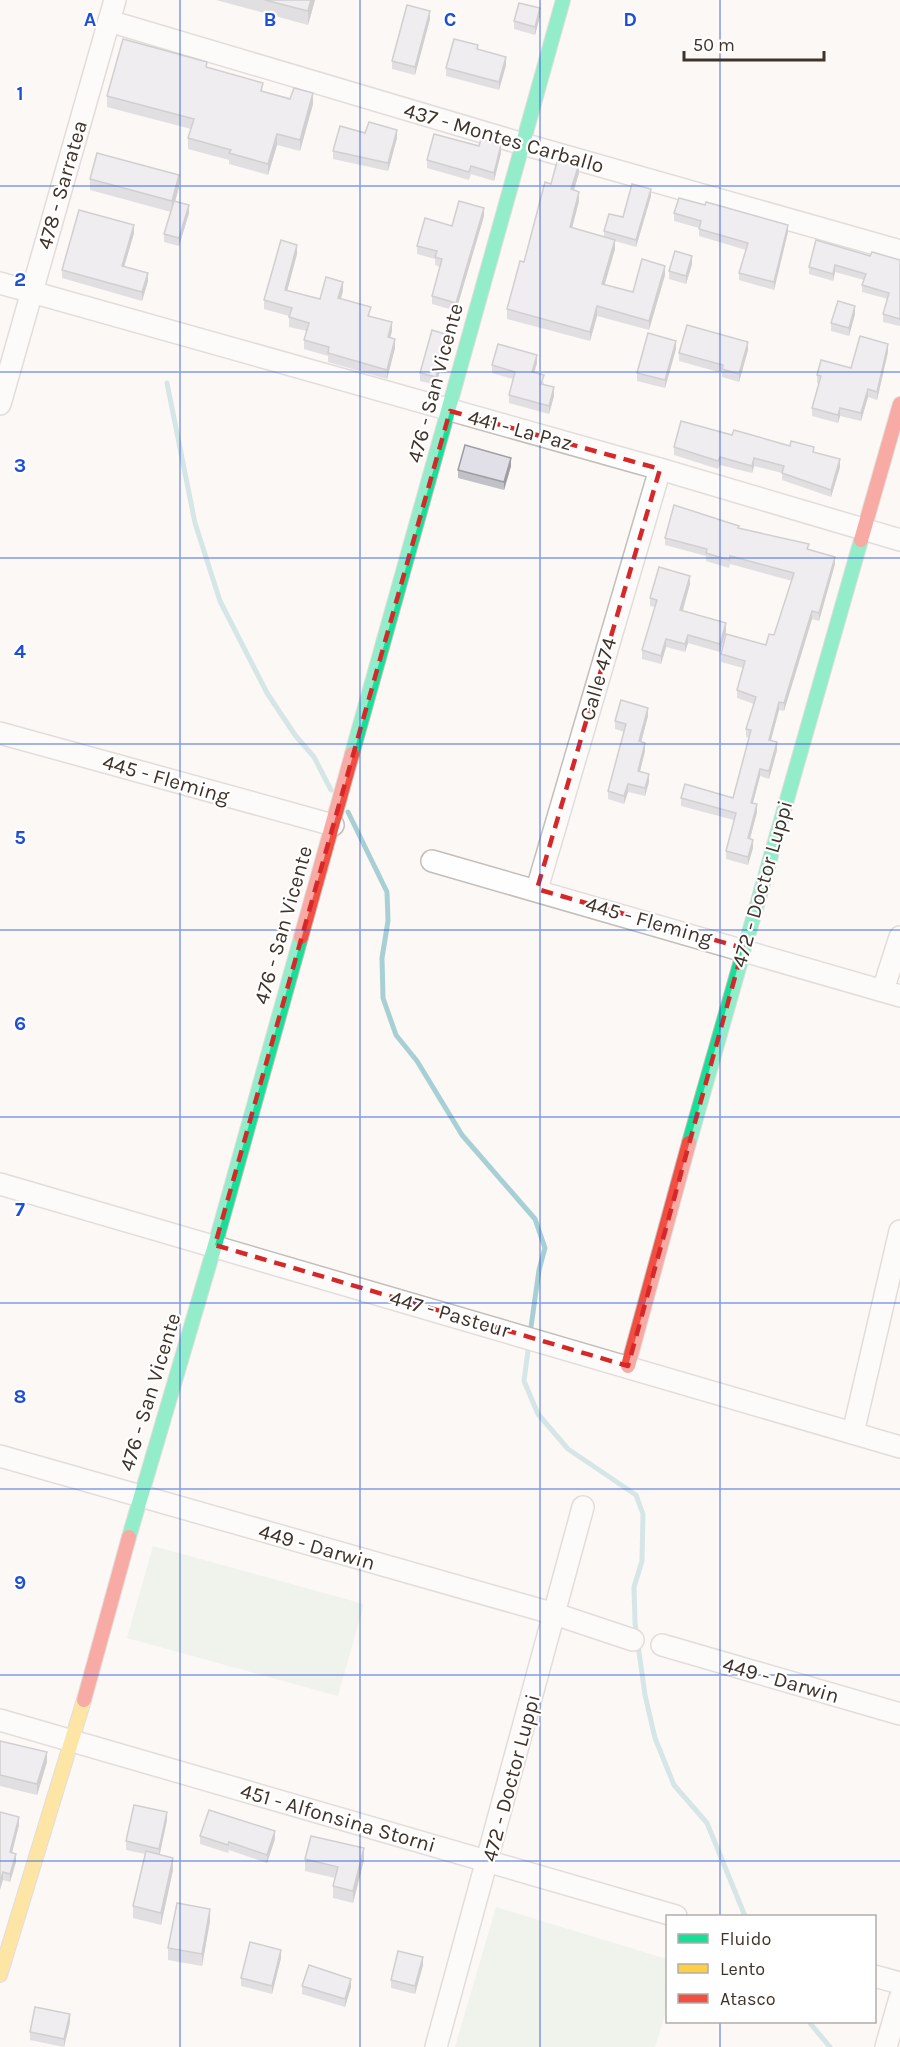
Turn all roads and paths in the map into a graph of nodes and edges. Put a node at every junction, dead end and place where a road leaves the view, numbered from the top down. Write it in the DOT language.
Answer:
graph roads {
  1 [pos="115,0"];
  2 [pos="563,0"];
  3 [pos="109,21"];
  4 [pos="523,144"];
  5 [pos="900,251"];
  6 [pos="0,283"];
  7 [pos="32,293"];
  8 [pos="0,404"];
  9 [pos="900,404"];
  10 [pos="450,411"];
  11 [pos="660,469"];
  12 [pos="866,529"];
  13 [pos="900,540"];
  14 [pos="0,733"];
  15 [pos="334,822"];
  16 [pos="432,861"];
  17 [pos="537,889"];
  18 [pos="900,936"];
  19 [pos="743,948"];
  20 [pos="892,993"];
  21 [pos="0,1184"];
  22 [pos="900,1231"];
  23 [pos="215,1245"];
  24 [pos="628,1366"];
  25 [pos="853,1433"];
  26 [pos="900,1446"];
  27 [pos="0,1456"];
  28 [pos="140,1497"];
  29 [pos="583,1507"];
  30 [pos="555,1614"];
  31 [pos="633,1641"];
  32 [pos="662,1645"];
  33 [pos="900,1714"];
  34 [pos="0,1720"];
  35 [pos="73,1740"];
  36 [pos="489,1861"];
  37 [pos="669,1915"];
  38 [pos="0,1975"];
  39 [pos="876,1977"];
  40 [pos="900,1983"];
  41 [pos="900,1998"];
  42 [pos="436,2047"];
  43 [pos="886,2047"];
  1 -- 3 [label="street, 478 - Sarratea"];
  2 -- 4 [label="street, 476 - San Vicente"];
  3 -- 4 [label="street, 437 - Montes Carballo"];
  3 -- 7 [label="street, 478 - Sarratea"];
  4 -- 5 [label="street, 437 - Montes Carballo"];
  4 -- 10 [label="street, 476 - San Vicente"];
  6 -- 7 [label="street, 441 - La Paz"];
  7 -- 8 [label="street, 478 - Sarratea"];
  7 -- 10 [label="street, 441 - La Paz"];
  9 -- 12 [label="street, 472 - Doctor Luppi"];
  10 -- 11 [label="street, 441 - La Paz"];
  10 -- 15 [label="street, 476 - San Vicente"];
  11 -- 12 [label="street, 441 - La Paz"];
  11 -- 17 [label="street, Calle 474"];
  12 -- 13 [label="street, 441 - La Paz"];
  12 -- 19 [label="street, 472 - Doctor Luppi"];
  14 -- 15 [label="street, 445 - Fleming"];
  15 -- 23 [label="street, 476 - San Vicente"];
  16 -- 17 [label="street, 445 - Fleming"];
  17 -- 19 [label="street, 445 - Fleming"];
  18 -- 20 [label="street"];
  19 -- 20 [label="street, 445 - Fleming"];
  19 -- 24 [label="street, 472 - Doctor Luppi"];
  21 -- 23 [label="street, 447 - Pasteur"];
  22 -- 25 [label="street"];
  23 -- 24 [label="street, 447 - Pasteur"];
  23 -- 28 [label="street, 476 - San Vicente"];
  24 -- 25 [label="street, 447 - Pasteur"];
  25 -- 26 [label="street, 447 - Pasteur"];
  27 -- 28 [label="street, 449 - Darwin"];
  28 -- 30 [label="street, 449 - Darwin"];
  28 -- 35 [label="street, 476 - San Vicente"];
  29 -- 30 [label="street, 472 - Doctor Luppi"];
  30 -- 31 [label="street, 449 - Darwin"];
  30 -- 36 [label="street, 472 - Doctor Luppi"];
  32 -- 33 [label="street, 449 - Darwin"];
  34 -- 35 [label="street, 451 - Alfonsina Storni"];
  35 -- 36 [label="street, 451 - Alfonsina Storni"];
  35 -- 38 [label="street, 476 - San Vicente"];
  36 -- 37 [label="street, 451 - Alfonsina Storni"];
  36 -- 42 [label="street, 472 - Doctor Luppi"];
  39 -- 40 [label="street"];
  41 -- 43 [label="street"];
}
